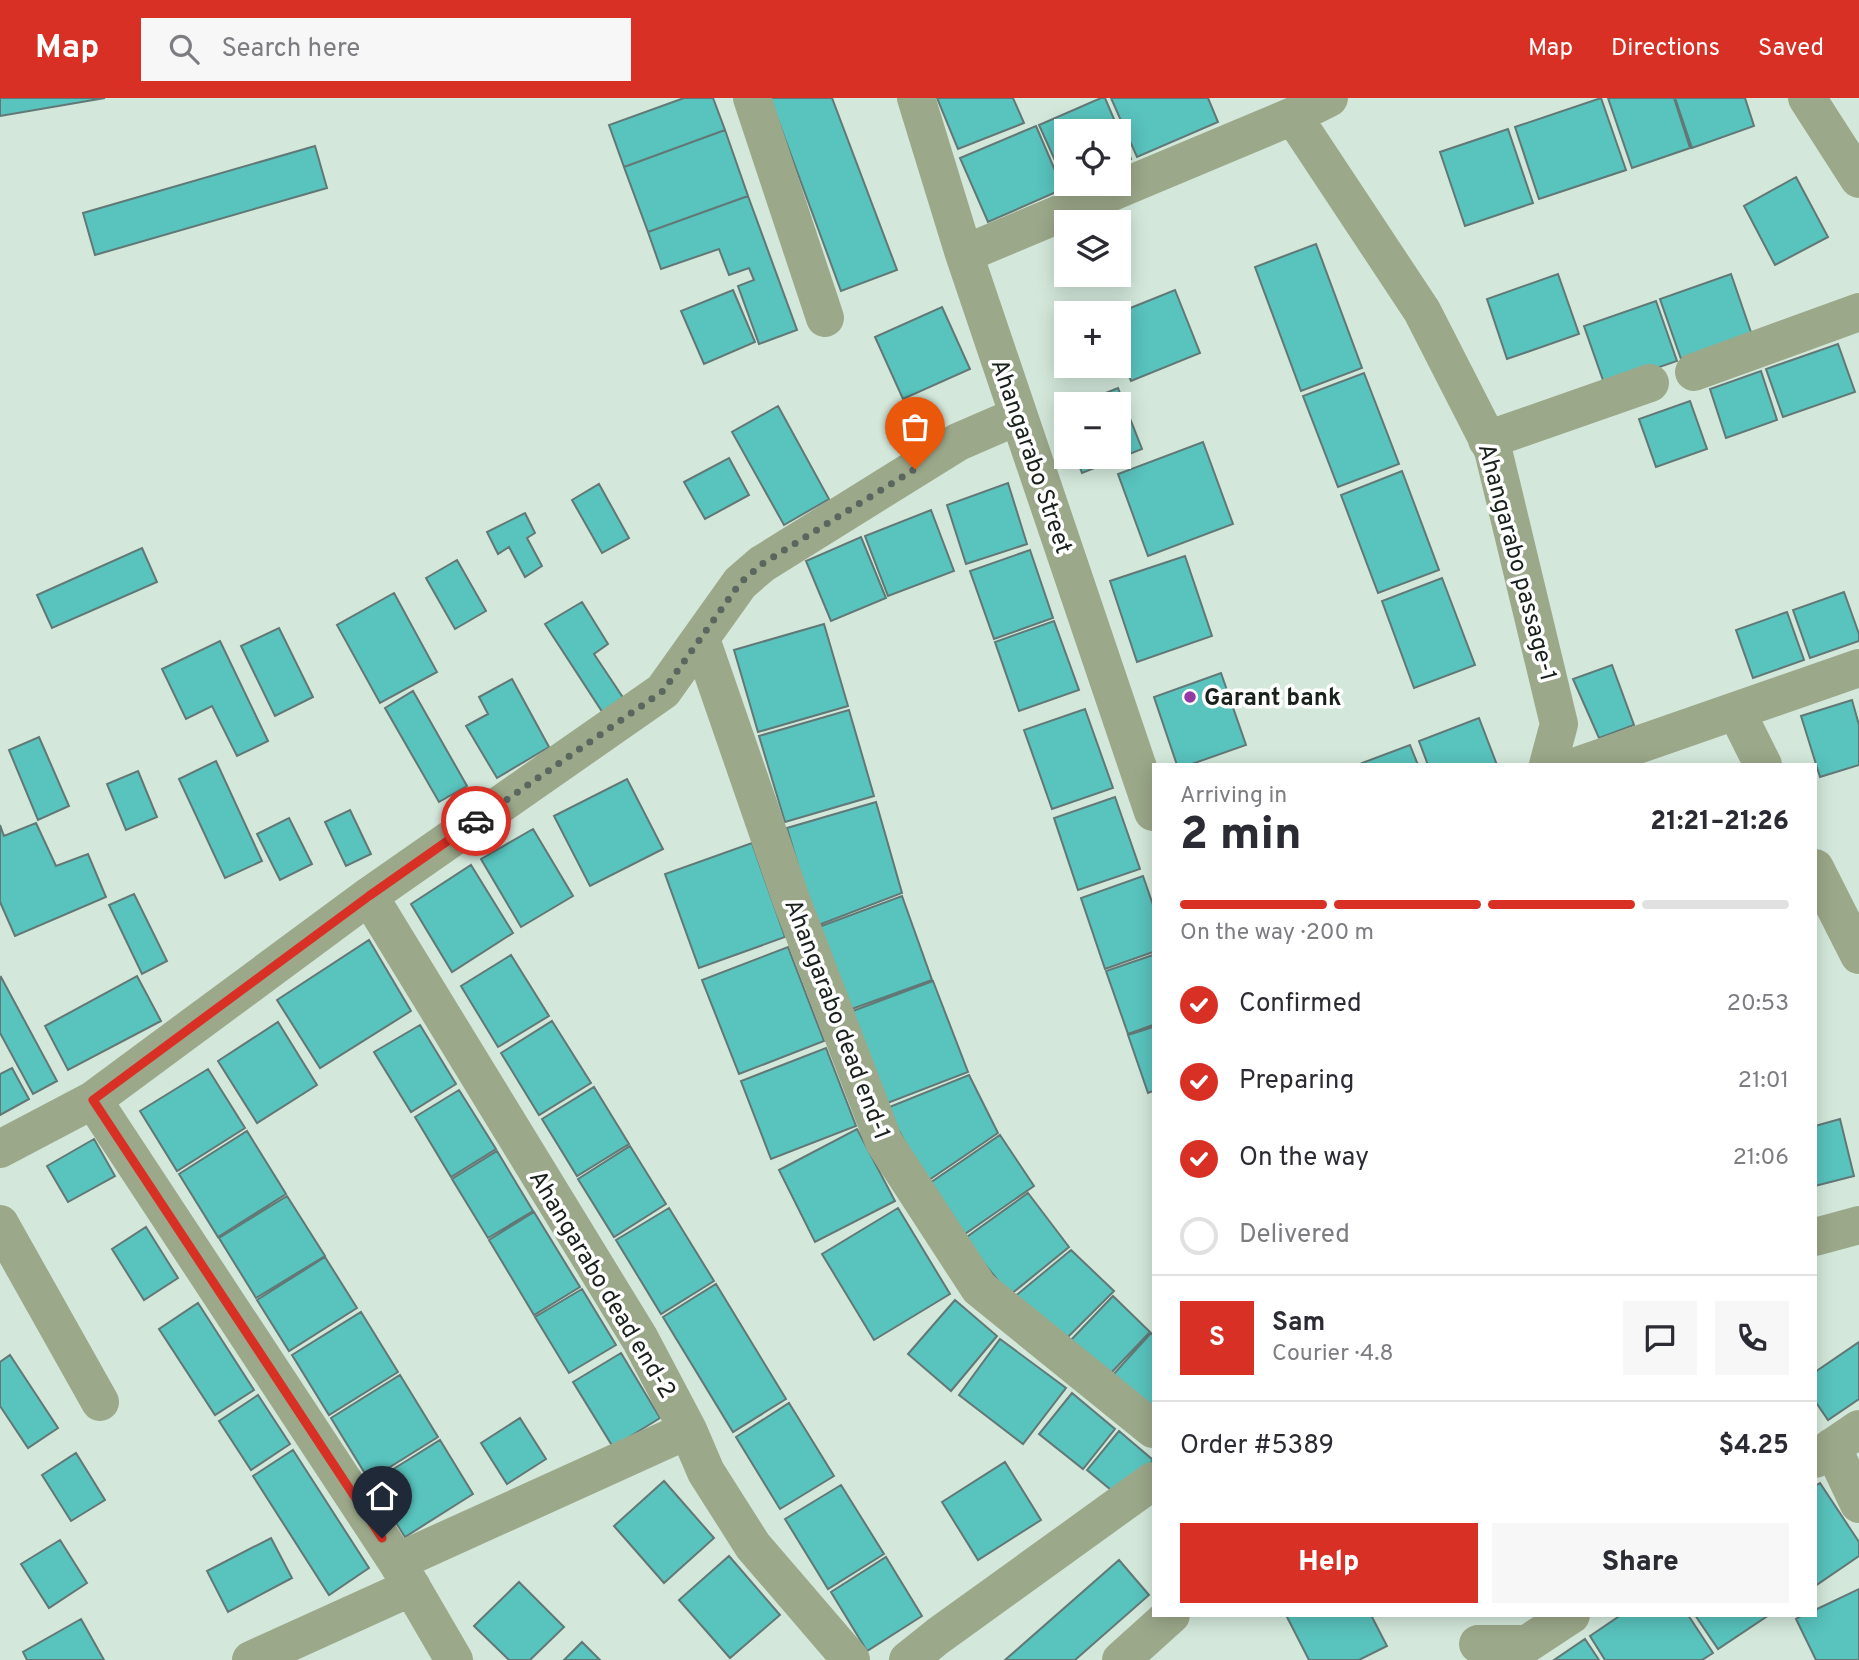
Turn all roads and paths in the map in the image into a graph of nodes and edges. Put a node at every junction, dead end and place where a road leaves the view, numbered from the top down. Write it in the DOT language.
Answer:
graph roads {
  1 [pos="752,98"];
  2 [pos="916,98"];
  3 [pos="1329,98"];
  4 [pos="1807,98"];
  5 [pos="1293,116"];
  6 [pos="1859,179"];
  7 [pos="964,254"];
  8 [pos="1859,312"];
  9 [pos="825,318"];
  10 [pos="1694,372"];
  11 [pos="1650,383"];
  12 [pos="1018,416"];
  13 [pos="1487,440"];
  14 [pos="701,639"];
  15 [pos="1859,668"];
  16 [pos="1736,711"];
  17 [pos="1549,763"];
  18 [pos="1586,763"];
  19 [pos="1762,763"];
  20 [pos="1152,809"];
  21 [pos="1817,871"];
  22 [pos="369,896"];
  23 [pos="1859,955"];
  24 [pos="93,1100"];
  25 [pos="0,1149"];
  26 [pos="0,1224"];
  27 [pos="1859,1225"];
  28 [pos="1817,1236"];
  29 [pos="100,1402"];
  30 [pos="1152,1428"];
  31 [pos="688,1430"];
  32 [pos="1835,1445"];
  33 [pos="1152,1482"];
  34 [pos="1859,1504"];
  35 [pos="405,1574"];
  36 [pos="1169,1617"];
  37 [pos="1568,1617"];
  38 [pos="1476,1640"];
  39 [pos="251,1660"];
  40 [pos="454,1660"];
  41 [pos="851,1660"];
  42 [pos="908,1660"];
  43 [pos="1121,1660"];
  1 -- 9 [label="street"];
  2 -- 7 [label="street, Ahangarabo Street"];
  3 -- 5 [label="street"];
  4 -- 6 [label="street"];
  5 -- 7 [label="street"];
  5 -- 13 [label="street, Ahangarabo passage-1"];
  7 -- 12 [label="street, Ahangarabo Street"];
  8 -- 10 [label="street"];
  11 -- 13 [label="street"];
  12 -- 14 [label="street"];
  12 -- 20 [label="street, Ahangarabo Street"];
  13 -- 17 [label="street, Ahangarabo passage-1"];
  14 -- 22 [label="street"];
  14 -- 30 [label="street, Ahangarabo dead end-1"];
  15 -- 16 [label="street"];
  16 -- 18 [label="street"];
  16 -- 19 [label="street"];
  21 -- 23 [label="street"];
  22 -- 24 [label="street"];
  22 -- 31 [label="street, Ahangarabo dead end-2"];
  24 -- 25 [label="street"];
  24 -- 35 [label="street"];
  26 -- 29 [label="street"];
  27 -- 28 [label="street"];
  31 -- 35 [label="street"];
  31 -- 41 [label="street, Ahangarabo dead end-2"];
  32 -- 34 [label="street"];
  33 -- 42 [label="street"];
  35 -- 39 [label="street"];
  35 -- 40 [label="street"];
  36 -- 43 [label="street"];
  37 -- 38 [label="street"];
}
